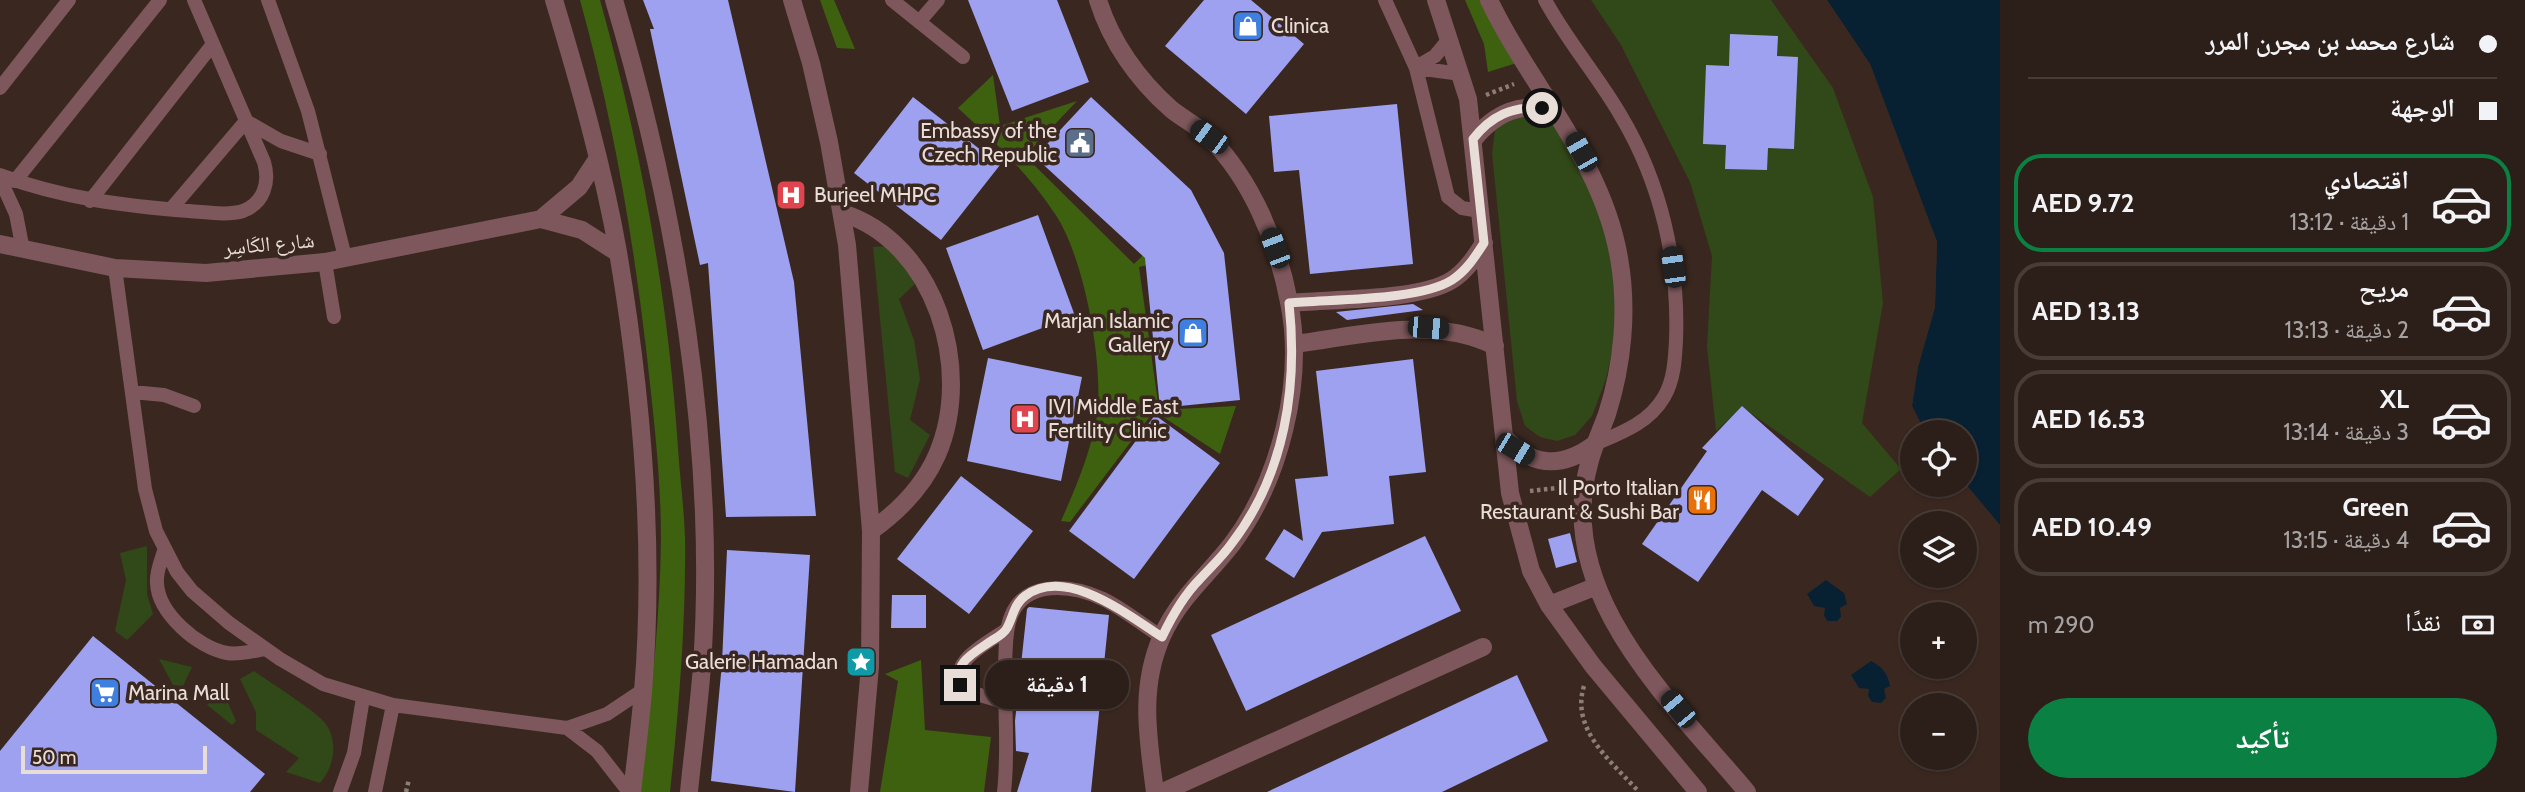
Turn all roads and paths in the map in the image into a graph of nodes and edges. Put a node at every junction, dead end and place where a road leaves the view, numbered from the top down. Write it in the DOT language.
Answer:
graph roads {
  1 [pos="69,0"];
  2 [pos="160,0"];
  3 [pos="194,0"];
  4 [pos="268,0"];
  5 [pos="554,0"];
  6 [pos="614,0"];
  7 [pos="792,0"];
  8 [pos="892,0"];
  9 [pos="938,0"];
  10 [pos="1098,0"];
  11 [pos="1385,0"];
  12 [pos="1436,0"];
  13 [pos="1489,0"];
  14 [pos="1545,0"];
  15 [pos="919,22"];
  16 [pos="1449,39"];
  17 [pos="213,44"];
  18 [pos="963,57"];
  19 [pos="1416,68"];
  20 [pos="1528,72"];
  21 [pos="1461,74"];
  22 [pos="0,88"];
  23 [pos="1468,99"];
  24 [pos="1554,112"];
  25 [pos="246,121"];
  26 [pos="1473,139"];
  27 [pos="320,154"];
  28 [pos="598,158"];
  29 [pos="0,177"];
  30 [pos="15,181"];
  31 [pos="90,201"];
  32 [pos="171,209"];
  33 [pos="1480,211"];
  34 [pos="842,214"];
  35 [pos="541,219"];
  36 [pos="1484,243"];
  37 [pos="0,244"];
  38 [pos="23,250"];
  39 [pos="618,253"];
  40 [pos="345,257"];
  41 [pos="325,262"];
  42 [pos="115,268"];
  43 [pos="1289,303"];
  44 [pos="334,317"];
  45 [pos="1294,344"];
  46 [pos="1495,346"];
  47 [pos="132,392"];
  48 [pos="194,406"];
  49 [pos="1505,438"];
  50 [pos="1595,444"];
  51 [pos="1585,485"];
  52 [pos="1510,494"];
  53 [pos="871,531"];
  54 [pos="164,551"];
  55 [pos="1597,586"];
  56 [pos="1549,605"];
  57 [pos="1006,630"];
  58 [pos="1162,637"];
  59 [pos="1483,647"];
  60 [pos="265,649"];
  61 [pos="1593,666"];
  62 [pos="643,690"];
  63 [pos="363,698"];
  64 [pos="1004,702"];
  65 [pos="393,705"];
  66 [pos="567,729"];
  67 [pos="409,779"];
  68 [pos="340,792"];
  69 [pos="375,792"];
  70 [pos="406,792"];
  71 [pos="631,792"];
  72 [pos="689,792"];
  73 [pos="859,792"];
  74 [pos="1004,792"];
  75 [pos="1155,792"];
  76 [pos="1163,792"];
  77 [pos="1639,792"];
  78 [pos="1698,792"];
  79 [pos="1747,792"];
  1 -- 22 [label="lane"];
  2 -- 30 [label="lane"];
  3 -- 17 [label="lane"];
  4 -- 27 [label="lane"];
  5 -- 28 [label="street"];
  6 -- 72 [label="street"];
  7 -- 34 [label="street"];
  8 -- 15 [label="lane"];
  9 -- 15 [label="lane"];
  10 -- 43 [label="street"];
  11 -- 19 [label="lane"];
  12 -- 16 [label="street"];
  13 -- 20 [label="street"];
  14 -- 50 [label="lane"];
  15 -- 18 [label="lane"];
  16 -- 19 [label="lane"];
  16 -- 21 [label="street"];
  17 -- 25 [label="lane"];
  17 -- 31 [label="lane"];
  19 -- 21 [label="lane"];
  19 -- 33 [label="lane"];
  20 -- 23 [label="path"];
  20 -- 24 [label="street"];
  21 -- 23 [label="street"];
  23 -- 26 [label="street"];
  24 -- 26 [label="street"];
  24 -- 50 [label="street"];
  25 -- 27 [label="lane"];
  25 -- 32 [label="lane"];
  25 -- 32 [label="lane"];
  26 -- 33 [label="street"];
  27 -- 40 [label="lane"];
  28 -- 35 [label="street, شارع الكَاسِر"];
  28 -- 39 [label="street"];
  29 -- 30 [label="lane"];
  29 -- 38 [label="lane"];
  30 -- 31 [label="lane"];
  31 -- 32 [label="lane"];
  33 -- 36 [label="street"];
  34 -- 53 [label="street"];
  34 -- 53 [label="street"];
  35 -- 39 [label="street, شارع الكَاسِر"];
  35 -- 40 [label="street, شارع الكَاسِر"];
  36 -- 43 [label="street"];
  36 -- 46 [label="street"];
  37 -- 38 [label="street, شارع الكَاسِر"];
  38 -- 42 [label="street, شارع الكَاسِر"];
  39 -- 62 [label="street"];
  40 -- 41 [label="street, شارع الكَاسِر"];
  41 -- 42 [label="street, شارع الكَاسِر"];
  41 -- 44 [label="lane"];
  42 -- 47 [label="lane"];
  43 -- 45 [label="street"];
  45 -- 46 [label="street"];
  45 -- 58 [label="street"];
  46 -- 49 [label="street"];
  47 -- 48 [label="lane"];
  47 -- 54 [label="lane"];
  49 -- 50 [label="street"];
  49 -- 52 [label="street"];
  50 -- 51 [label="street"];
  51 -- 52 [label="path"];
  51 -- 55 [label="street"];
  52 -- 56 [label="street"];
  53 -- 73 [label="street"];
  54 -- 60 [label="lane"];
  54 -- 60 [label="lane"];
  55 -- 56 [label="street"];
  55 -- 79 [label="street"];
  56 -- 61 [label="street"];
  57 -- 58 [label="lane"];
  57 -- 64 [label="lane"];
  57 -- 64 [label="lane"];
  58 -- 75 [label="street"];
  59 -- 76 [label="street"];
  60 -- 63 [label="lane"];
  61 -- 77 [label="path"];
  61 -- 78 [label="street"];
  62 -- 66 [label="lane"];
  62 -- 71 [label="street"];
  63 -- 65 [label="lane"];
  63 -- 68 [label="lane"];
  64 -- 74 [label="lane"];
  65 -- 66 [label="lane"];
  65 -- 69 [label="lane"];
  66 -- 71 [label="lane"];
  67 -- 70 [label="path"];
}
